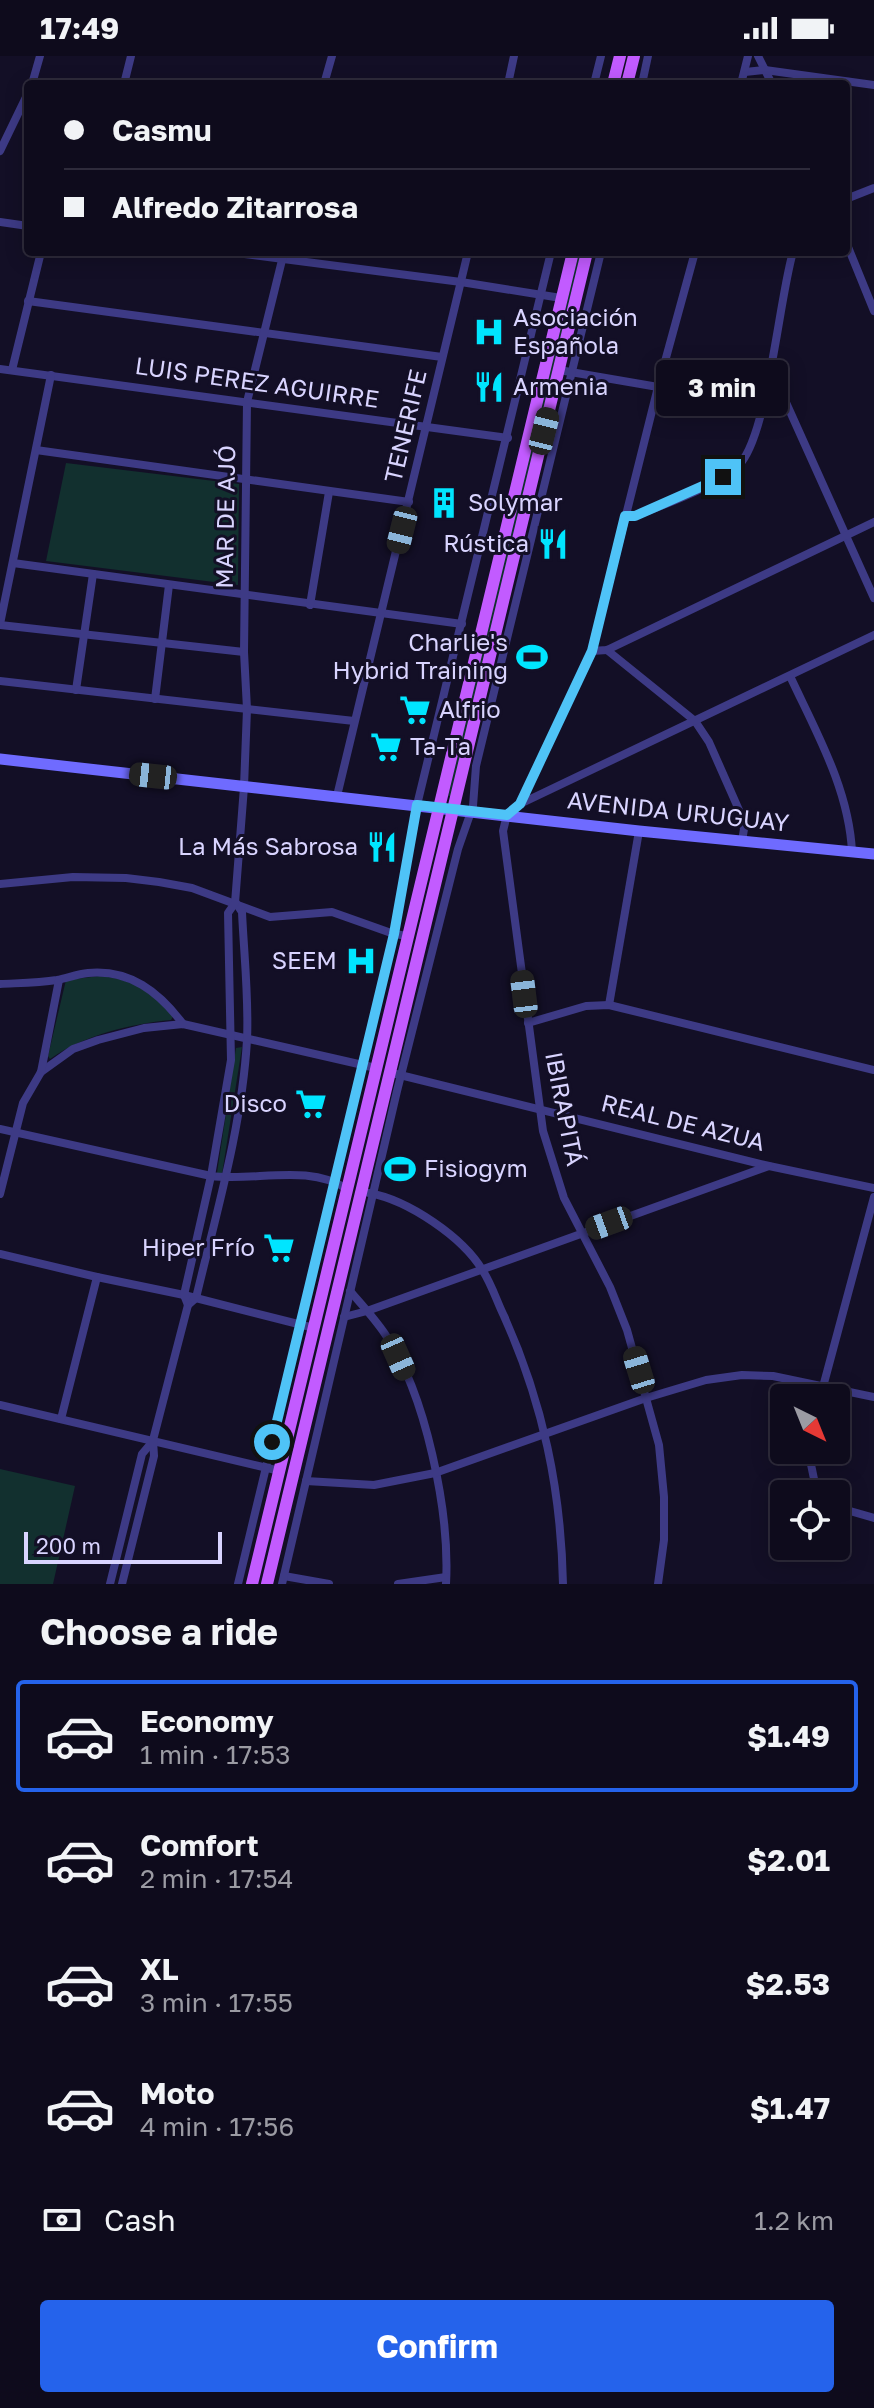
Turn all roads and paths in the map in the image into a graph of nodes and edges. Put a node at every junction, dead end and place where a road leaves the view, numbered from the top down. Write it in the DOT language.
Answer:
graph roads {
  1 [pos="40,56"];
  2 [pos="131,56"];
  3 [pos="332,56"];
  4 [pos="514,56"];
  5 [pos="601,56"];
  6 [pos="620,56"];
  7 [pos="634,56"];
  8 [pos="648,56"];
  9 [pos="748,56"];
  10 [pos="758,56"];
  11 [pos="765,70"];
  12 [pos="745,72"];
  13 [pos="33,80"];
  14 [pos="125,80"];
  15 [pos="325,80"];
  16 [pos="509,80"];
  17 [pos="595,80"];
  18 [pos="614,80"];
  19 [pos="628,80"];
  20 [pos="643,80"];
  21 [pos="742,80"];
  22 [pos="770,80"];
  23 [pos="838,80"];
  24 [pos="850,82"];
  25 [pos="874,85"];
  26 [pos="24,99"];
  27 [pos="5,128"];
  28 [pos="0,151"];
  29 [pos="874,188"];
  30 [pos="850,197"];
  31 [pos="0,222"];
  32 [pos="24,225"];
  33 [pos="850,252"];
  34 [pos="40,256"];
  35 [pos="283,256"];
  36 [pos="467,256"];
  37 [pos="550,256"];
  38 [pos="572,256"];
  39 [pos="586,256"];
  40 [pos="600,256"];
  41 [pos="694,256"];
  42 [pos="792,256"];
  43 [pos="461,282"];
  44 [pos="540,295"];
  45 [pos="561,298"];
  46 [pos="28,301"];
  47 [pos="874,311"];
  48 [pos="265,331"];
  49 [pos="442,357"];
  50 [pos="0,369"];
  51 [pos="12,370"];
  52 [pos="559,370"];
  53 [pos="573,372"];
  54 [pos="769,372"];
  55 [pos="51,375"];
  56 [pos="658,387"];
  57 [pos="247,402"];
  58 [pos="427,427"];
  59 [pos="508,438"];
  60 [pos="36,450"];
  61 [pos="247,480"];
  62 [pos="329,492"];
  63 [pos="409,502"];
  64 [pos="625,516"];
  65 [pos="874,522"];
  66 [pos="845,536"];
  67 [pos="13,563"];
  68 [pos="93,574"];
  69 [pos="169,585"];
  70 [pos="245,595"];
  71 [pos="874,598"];
  72 [pos="310,605"];
  73 [pos="381,615"];
  74 [pos="462,624"];
  75 [pos="0,625"];
  76 [pos="83,634"];
  77 [pos="874,635"];
  78 [pos="160,643"];
  79 [pos="607,650"];
  80 [pos="592,651"];
  81 [pos="244,652"];
  82 [pos="790,676"];
  83 [pos="0,681"];
  84 [pos="76,690"];
  85 [pos="155,699"];
  86 [pos="247,709"];
  87 [pos="354,721"];
  88 [pos="695,721"];
  89 [pos="0,759"];
  90 [pos="428,764"];
  91 [pos="448,770"];
  92 [pos="244,787"];
  93 [pos="337,796"];
  94 [pos="520,804"];
  95 [pos="417,805"];
  96 [pos="438,807"];
  97 [pos="453,809"];
  98 [pos="472,811"];
  99 [pos="507,815"];
  100 [pos="639,831"];
  101 [pos="742,841"];
  102 [pos="852,852"];
  103 [pos="874,854"];
  104 [pos="0,884"];
  105 [pos="235,903"];
  106 [pos="401,935"];
  107 [pos="59,980"];
  108 [pos="0,984"];
  109 [pos="609,1005"];
  110 [pos="528,1023"];
  111 [pos="183,1024"];
  112 [pos="233,1035"];
  113 [pos="247,1039"];
  114 [pos="382,1070"];
  115 [pos="874,1070"];
  116 [pos="41,1072"];
  117 [pos="538,1107"];
  118 [pos="0,1129"];
  119 [pos="14,1133"];
  120 [pos="769,1166"];
  121 [pos="211,1176"];
  122 [pos="224,1178"];
  123 [pos="341,1185"];
  124 [pos="874,1188"];
  125 [pos="368,1193"];
  126 [pos="0,1194"];
  127 [pos="874,1197"];
  128 [pos="583,1233"];
  129 [pos="0,1254"];
  130 [pos="483,1270"];
  131 [pos="97,1277"];
  132 [pos="350,1291"];
  133 [pos="184,1295"];
  134 [pos="196,1298"];
  135 [pos="188,1305"];
  136 [pos="367,1311"];
  137 [pos="344,1317"];
  138 [pos="308,1327"];
  139 [pos="813,1384"];
  140 [pos="824,1384"];
  141 [pos="850,1392"];
  142 [pos="874,1397"];
  143 [pos="646,1398"];
  144 [pos="0,1405"];
  145 [pos="61,1419"];
  146 [pos="545,1435"];
  147 [pos="153,1440"];
  148 [pos="266,1468"];
  149 [pos="280,1471"];
  150 [pos="435,1473"];
  151 [pos="306,1481"];
  152 [pos="850,1511"];
  153 [pos="874,1518"];
  154 [pos="283,1580"];
  155 [pos="446,1580"];
  156 [pos="110,1584"];
  157 [pos="122,1584"];
  158 [pos="238,1584"];
  159 [pos="252,1584"];
  160 [pos="267,1584"];
  161 [pos="329,1584"];
  162 [pos="398,1584"];
  163 [pos="563,1584"];
  164 [pos="658,1584"];
  1 -- 13 [label="street"];
  2 -- 14 [label="street"];
  3 -- 15 [label="street"];
  4 -- 16 [label="street"];
  5 -- 17 [label="street"];
  6 -- 18 [label="main road"];
  7 -- 19 [label="main road"];
  8 -- 20 [label="street"];
  9 -- 12 [label="street"];
  10 -- 11 [label="street"];
  11 -- 12 [label="street"];
  11 -- 22 [label="street"];
  11 -- 23 [label="street"];
  12 -- 21 [label="street"];
  24 -- 25 [label="street"];
  26 -- 27 [label="street"];
  27 -- 28 [label="street"];
  29 -- 30 [label="street"];
  31 -- 32 [label="street"];
  33 -- 47 [label="street"];
  34 -- 46 [label="street"];
  35 -- 43 [label="street"];
  35 -- 48 [label="street, MAR DE AJÓ"];
  36 -- 43 [label="street, TENERIFE"];
  37 -- 44 [label="street"];
  38 -- 45 [label="main road"];
  39 -- 52 [label="main road"];
  40 -- 53 [label="street"];
  41 -- 56 [label="street"];
  42 -- 54 [label="street"];
  43 -- 44 [label="street"];
  43 -- 49 [label="street, TENERIFE"];
  44 -- 45 [label="street"];
  44 -- 59 [label="street"];
  45 -- 91 [label="main road"];
  46 -- 48 [label="street"];
  46 -- 51 [label="street"];
  48 -- 49 [label="street"];
  48 -- 57 [label="street, MAR DE AJÓ"];
  49 -- 58 [label="street, TENERIFE"];
  50 -- 51 [label="street, LUIS PEREZ AGUIRRE"];
  51 -- 55 [label="street, LUIS PEREZ AGUIRRE"];
  52 -- 53 [label="street"];
  52 -- 97 [label="main road"];
  53 -- 56 [label="street"];
  53 -- 98 [label="street"];
  54 -- 64 [label="street"];
  54 -- 66 [label="street"];
  55 -- 57 [label="street, LUIS PEREZ AGUIRRE"];
  55 -- 60 [label="street"];
  56 -- 64 [label="street"];
  57 -- 58 [label="street, LUIS PEREZ AGUIRRE"];
  57 -- 61 [label="street, MAR DE AJÓ"];
  58 -- 59 [label="street, LUIS PEREZ AGUIRRE"];
  58 -- 63 [label="street, TENERIFE"];
  59 -- 74 [label="street"];
  60 -- 61 [label="street"];
  60 -- 67 [label="street"];
  61 -- 62 [label="street"];
  61 -- 70 [label="street, MAR DE AJÓ"];
  62 -- 63 [label="street"];
  62 -- 72 [label="street"];
  63 -- 73 [label="street, TENERIFE"];
  64 -- 80 [label="street"];
  65 -- 66 [label="street"];
  66 -- 71 [label="street"];
  66 -- 79 [label="street"];
  67 -- 68 [label="street"];
  67 -- 75 [label="street"];
  68 -- 69 [label="street"];
  68 -- 76 [label="street"];
  69 -- 70 [label="street"];
  69 -- 78 [label="street"];
  70 -- 72 [label="street"];
  70 -- 81 [label="street, MAR DE AJÓ"];
  72 -- 73 [label="street"];
  73 -- 74 [label="street"];
  73 -- 87 [label="street, TENERIFE"];
  74 -- 90 [label="street"];
  75 -- 76 [label="street"];
  76 -- 78 [label="street"];
  76 -- 84 [label="street"];
  77 -- 82 [label="street"];
  78 -- 81 [label="street"];
  78 -- 85 [label="street"];
  79 -- 80 [label="street"];
  79 -- 88 [label="street"];
  80 -- 94 [label="street"];
  81 -- 86 [label="street, MAR DE AJÓ"];
  82 -- 88 [label="street"];
  82 -- 102 [label="street"];
  83 -- 84 [label="street"];
  84 -- 85 [label="street"];
  85 -- 86 [label="street"];
  86 -- 87 [label="street"];
  86 -- 92 [label="street, MAR DE AJÓ"];
  87 -- 93 [label="street, TENERIFE"];
  88 -- 94 [label="street"];
  88 -- 101 [label="street"];
  89 -- 92 [label="street, AVENIDA URUGUAY"];
  90 -- 91 [label="street"];
  90 -- 95 [label="street"];
  91 -- 96 [label="main road"];
  92 -- 93 [label="street, AVENIDA URUGUAY"];
  92 -- 105 [label="street, MAR DE AJÓ"];
  93 -- 95 [label="street, AVENIDA URUGUAY"];
  94 -- 99 [label="street"];
  95 -- 96 [label="street, AVENIDA URUGUAY"];
  95 -- 106 [label="street"];
  96 -- 97 [label="street, AVENIDA URUGUAY"];
  96 -- 106 [label="main road"];
  97 -- 98 [label="street, AVENIDA URUGUAY"];
  97 -- 114 [label="main road"];
  98 -- 99 [label="street, AVENIDA URUGUAY"];
  98 -- 114 [label="street"];
  99 -- 100 [label="street, AVENIDA URUGUAY"];
  99 -- 110 [label="street, IBIRAPITÁ"];
  100 -- 101 [label="street, AVENIDA URUGUAY"];
  100 -- 109 [label="street"];
  101 -- 102 [label="street, AVENIDA URUGUAY"];
  102 -- 103 [label="street, AVENIDA URUGUAY"];
  104 -- 105 [label="street"];
  105 -- 106 [label="street"];
  105 -- 112 [label="street"];
  105 -- 113 [label="street"];
  106 -- 114 [label="main road"];
  107 -- 108 [label="street"];
  107 -- 111 [label="street"];
  107 -- 116 [label="street"];
  109 -- 110 [label="street"];
  109 -- 115 [label="street"];
  110 -- 117 [label="street, IBIRAPITÁ"];
  111 -- 112 [label="street, REAL DE AZUA"];
  111 -- 116 [label="street, REAL DE AZUA"];
  112 -- 113 [label="street, REAL DE AZUA"];
  112 -- 121 [label="street"];
  113 -- 114 [label="street, REAL DE AZUA"];
  113 -- 122 [label="street"];
  114 -- 117 [label="street, REAL DE AZUA"];
  114 -- 123 [label="main road"];
  114 -- 125 [label="main road"];
  116 -- 119 [label="street"];
  117 -- 120 [label="street, REAL DE AZUA"];
  117 -- 128 [label="street, IBIRAPITÁ"];
  118 -- 119 [label="street"];
  119 -- 121 [label="street"];
  119 -- 126 [label="street"];
  120 -- 124 [label="street, REAL DE AZUA"];
  120 -- 128 [label="street"];
  121 -- 122 [label="street"];
  121 -- 133 [label="street"];
  122 -- 123 [label="street"];
  122 -- 134 [label="street"];
  123 -- 138 [label="main road"];
  125 -- 130 [label="street"];
  125 -- 132 [label="street"];
  125 -- 160 [label="main road"];
  127 -- 140 [label="street"];
  128 -- 130 [label="street"];
  128 -- 143 [label="street, IBIRAPITÁ"];
  129 -- 131 [label="street"];
  130 -- 136 [label="street"];
  130 -- 146 [label="street"];
  131 -- 133 [label="street"];
  131 -- 145 [label="street"];
  132 -- 136 [label="street"];
  132 -- 137 [label="street"];
  133 -- 134 [label="street"];
  133 -- 135 [label="street"];
  134 -- 135 [label="street"];
  134 -- 138 [label="street"];
  135 -- 147 [label="street"];
  136 -- 137 [label="street"];
  136 -- 150 [label="street"];
  137 -- 151 [label="street"];
  138 -- 148 [label="street"];
  138 -- 149 [label="main road"];
  139 -- 143 [label="street"];
  141 -- 142 [label="street"];
  143 -- 146 [label="street"];
  143 -- 164 [label="street, IBIRAPITÁ"];
  144 -- 145 [label="street"];
  145 -- 147 [label="street"];
  146 -- 150 [label="street"];
  146 -- 163 [label="street"];
  147 -- 148 [label="street"];
  147 -- 156 [label="street"];
  147 -- 157 [label="street"];
  148 -- 149 [label="street"];
  148 -- 158 [label="street"];
  149 -- 159 [label="main road"];
  150 -- 151 [label="street"];
  150 -- 155 [label="street"];
  151 -- 154 [label="street"];
  152 -- 153 [label="street"];
  154 -- 161 [label="street"];
  155 -- 162 [label="street"];
}
